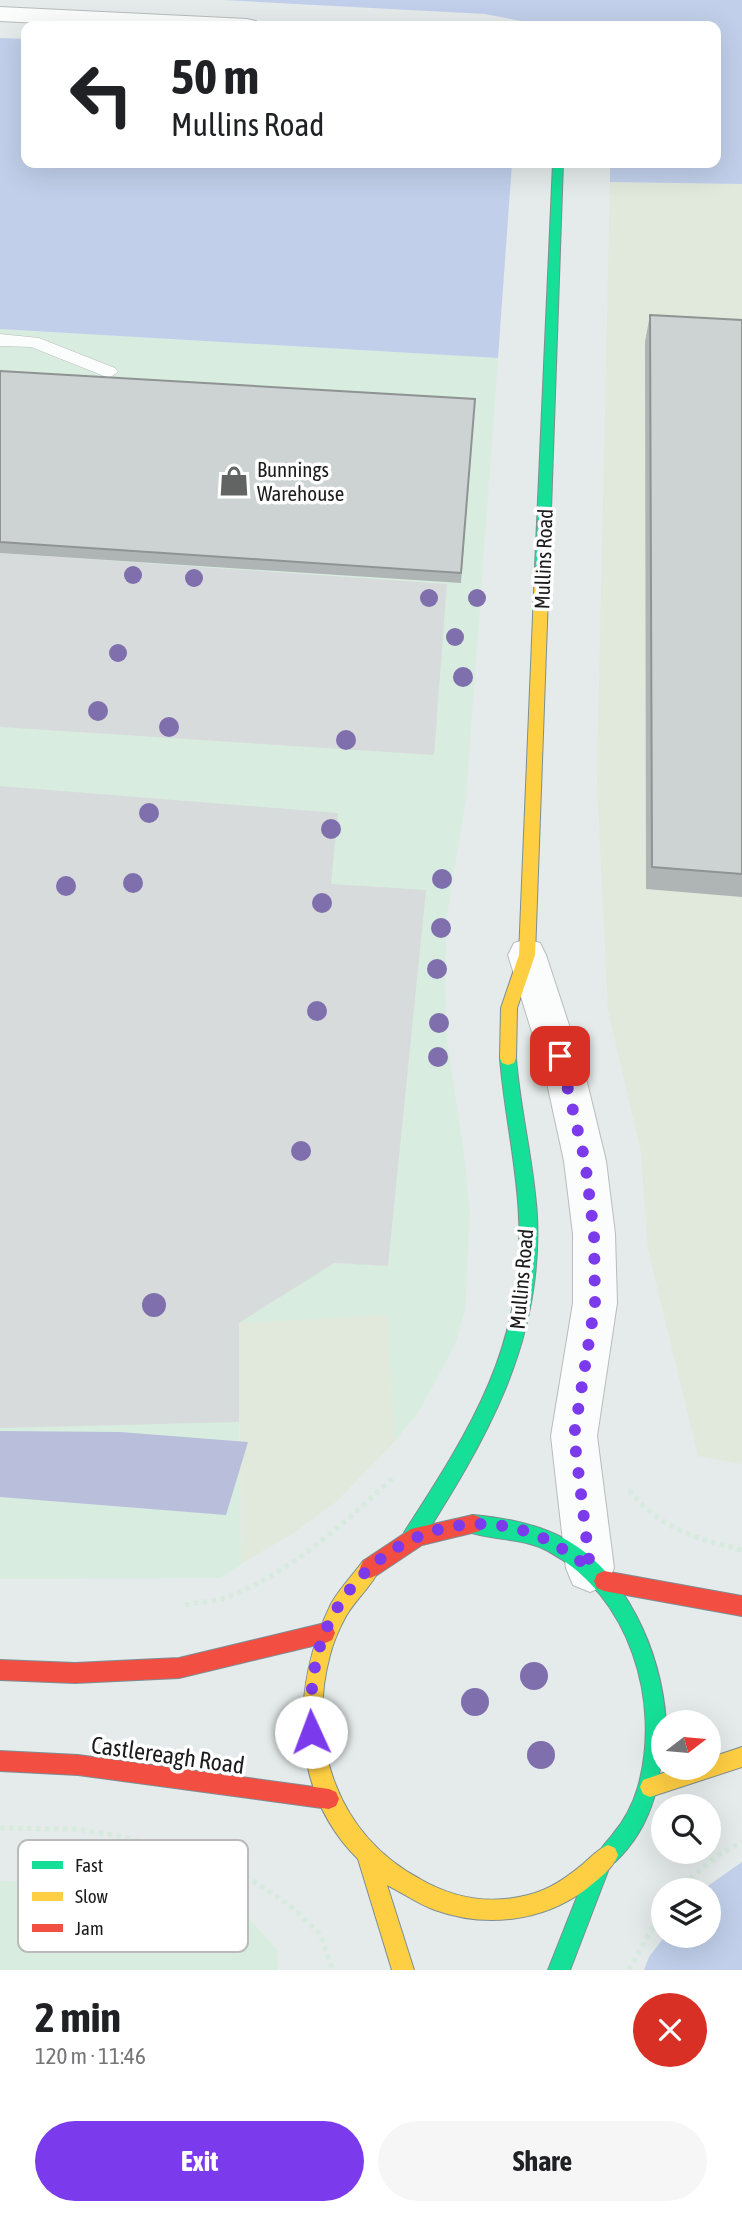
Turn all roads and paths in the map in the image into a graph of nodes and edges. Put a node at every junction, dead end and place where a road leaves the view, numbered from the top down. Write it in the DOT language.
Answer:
graph roads {
  1 [pos="0,14"];
  2 [pos="144,21"];
  3 [pos="558,168"];
  4 [pos="0,340"];
  5 [pos="109,372"];
  6 [pos="527,955"];
  7 [pos="399,1472"];
  8 [pos="624,1482"];
  9 [pos="412,1538"];
  10 [pos="742,1550"];
  11 [pos="597,1575"];
  12 [pos="185,1605"];
  13 [pos="742,1606"];
  14 [pos="325,1633"];
  15 [pos="0,1670"];
  16 [pos="742,1757"];
  17 [pos="0,1761"];
  18 [pos="650,1787"];
  19 [pos="329,1799"];
  20 [pos="0,1828"];
  21 [pos="134,1840"];
  22 [pos="742,1842"];
  23 [pos="368,1857"];
  24 [pos="597,1871"];
  25 [pos="690,1878"];
  26 [pos="248,1879"];
  27 [pos="651,1930"];
  28 [pos="333,1970"];
  29 [pos="403,1970"];
  30 [pos="559,1970"];
  31 [pos="629,1970"];
  1 -- 2 [label="street"];
  3 -- 6 [label="street, Mullins Road"];
  4 -- 5 [label="lane"];
  6 -- 9 [label="street, Mullins Road"];
  6 -- 11 [label="street, Mullins Road"];
  7 -- 12 [label="path"];
  8 -- 10 [label="path"];
  9 -- 11 [label="street"];
  9 -- 14 [label="street"];
  11 -- 13 [label="street"];
  11 -- 18 [label="street"];
  14 -- 15 [label="street"];
  14 -- 19 [label="street"];
  16 -- 18 [label="street"];
  17 -- 19 [label="street, Castlereagh Road"];
  18 -- 24 [label="street"];
  19 -- 23 [label="street"];
  20 -- 21 [label="path"];
  22 -- 25 [label="path"];
  23 -- 24 [label="street"];
  23 -- 29 [label="street"];
  24 -- 30 [label="street"];
  26 -- 28 [label="path"];
  27 -- 31 [label="path"];
}
